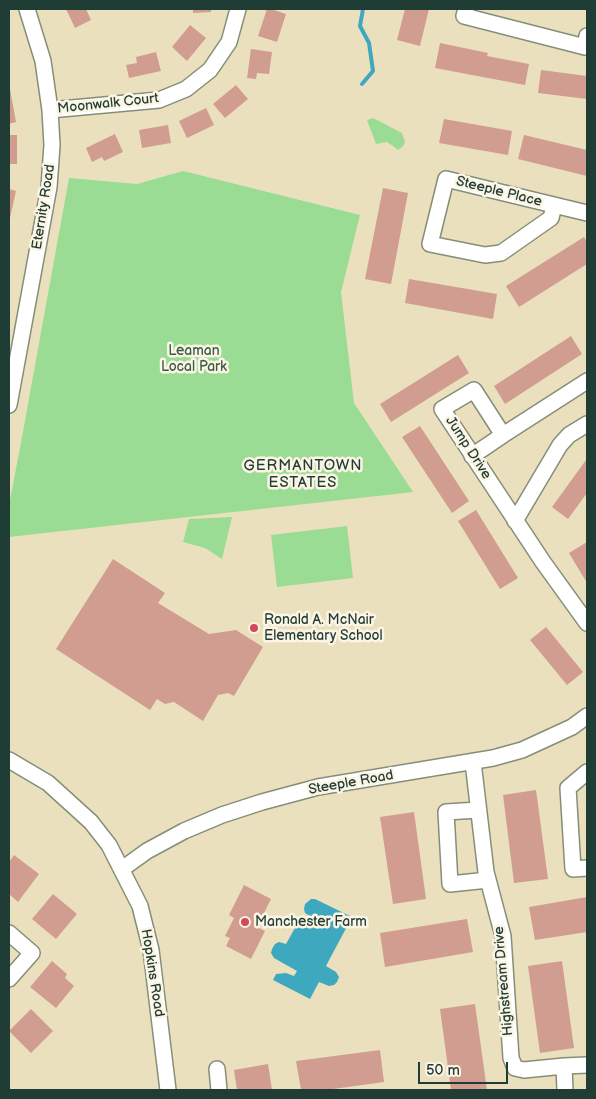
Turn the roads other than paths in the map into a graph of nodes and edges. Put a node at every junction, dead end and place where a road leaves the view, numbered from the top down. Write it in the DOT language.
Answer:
graph roads {
  1 [pos="27,9"];
  2 [pos="238,9"];
  3 [pos="466,9"];
  4 [pos="587,36"];
  5 [pos="50,110"];
  6 [pos="554,206"];
  7 [pos="587,213"];
  8 [pos="587,381"];
  9 [pos="9,404"];
  10 [pos="587,424"];
  11 [pos="503,435"];
  12 [pos="472,456"];
  13 [pos="515,521"];
  14 [pos="587,623"];
  15 [pos="587,716"];
  16 [pos="9,760"];
  17 [pos="473,762"];
  18 [pos="585,778"];
  19 [pos="478,810"];
  20 [pos="587,868"];
  21 [pos="122,869"];
  22 [pos="488,880"];
  23 [pos="9,933"];
  24 [pos="9,979"];
  25 [pos="587,1064"];
  26 [pos="564,1066"];
  27 [pos="217,1069"];
  28 [pos="168,1090"];
  29 [pos="219,1090"];
  30 [pos="565,1090"];
  1 -- 5 [label="street, Eternity Road"];
  2 -- 5 [label="street, Moonwalk Court"];
  3 -- 4 [label="street"];
  5 -- 9 [label="street, Eternity Road"];
  6 -- 6 [label="street, Steeple Place"];
  6 -- 7 [label="street, Steeple Place"];
  8 -- 11 [label="street"];
  10 -- 13 [label="street"];
  11 -- 12 [label="street"];
  11 -- 12 [label="street, Jump Drive"];
  12 -- 13 [label="street, Jump Drive"];
  13 -- 14 [label="street, Jump Drive"];
  15 -- 17 [label="street, Steeple Road"];
  16 -- 21 [label="street, Hopkins Road"];
  17 -- 19 [label="street, Highstream Drive"];
  17 -- 21 [label="street, Steeple Road"];
  18 -- 20 [label="street"];
  19 -- 22 [label="street, Highstream Drive"];
  19 -- 22 [label="street"];
  21 -- 28 [label="street, Hopkins Road"];
  22 -- 26 [label="street, Highstream Drive"];
  23 -- 24 [label="street"];
  25 -- 26 [label="street"];
  26 -- 30 [label="street"];
  27 -- 29 [label="street"];
}
